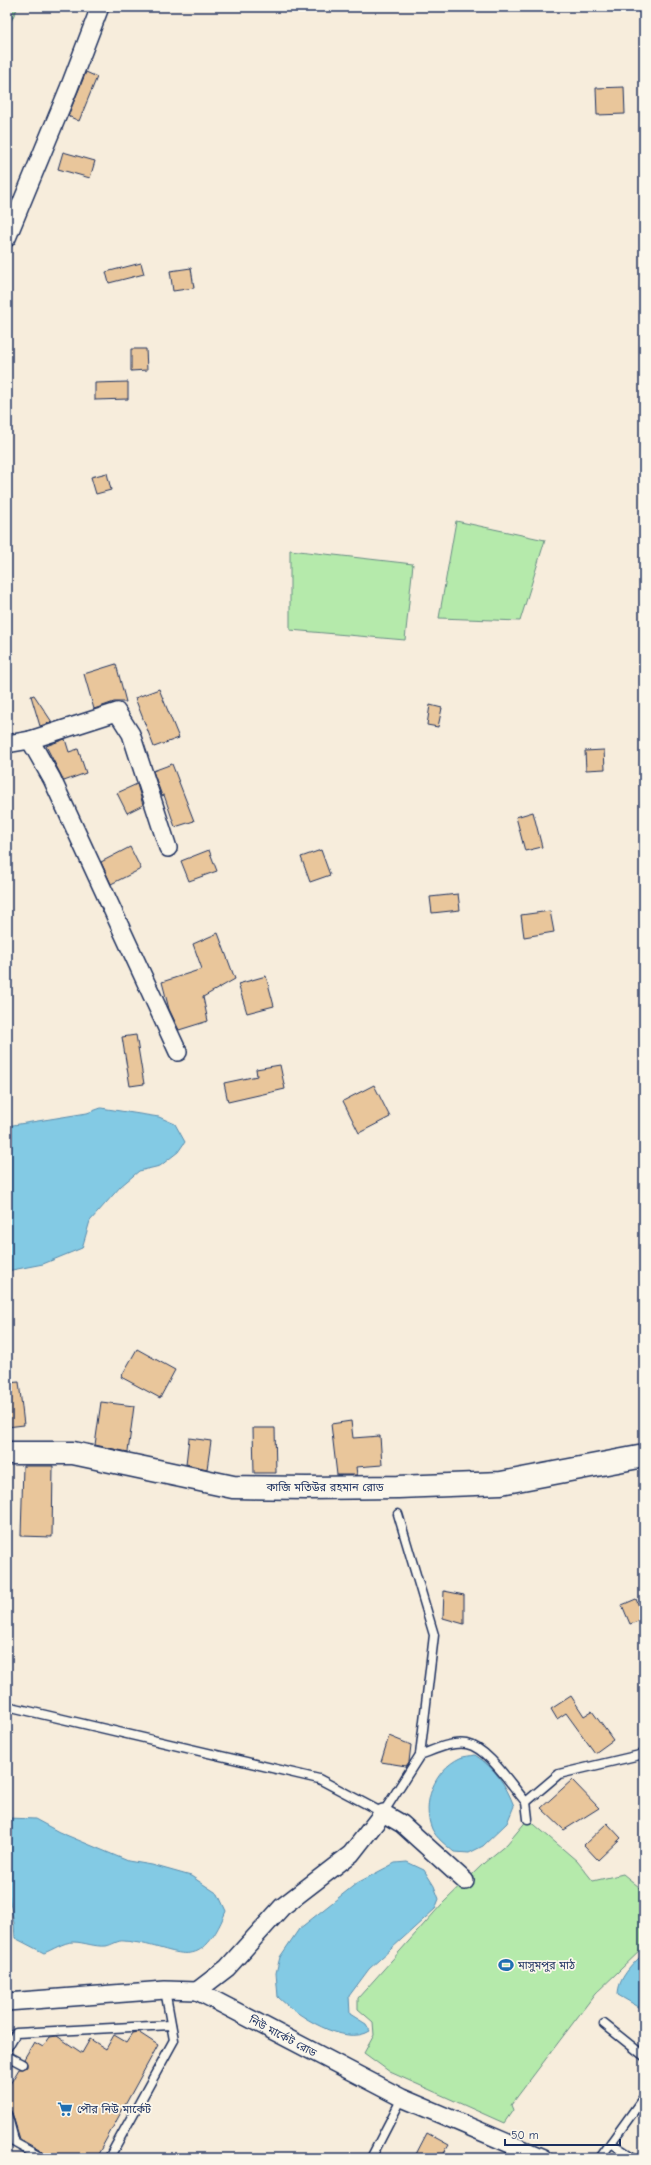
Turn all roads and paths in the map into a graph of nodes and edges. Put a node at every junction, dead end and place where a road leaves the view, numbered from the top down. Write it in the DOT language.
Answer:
graph roads {
  1 [pos="100,7"];
  2 [pos="7,238"];
  3 [pos="30,740"];
  4 [pos="7,744"];
  5 [pos="168,848"];
  6 [pos="178,1052"];
  7 [pos="7,1453"];
  8 [pos="644,1456"];
  9 [pos="398,1514"];
  10 [pos="7,1706"];
  11 [pos="644,1754"];
  12 [pos="420,1755"];
  13 [pos="526,1802"];
  14 [pos="383,1813"];
  15 [pos="528,1819"];
  16 [pos="465,1881"];
  17 [pos="165,1990"];
  18 [pos="197,1991"];
  19 [pos="7,2002"];
  20 [pos="604,2024"];
  21 [pos="171,2025"];
  22 [pos="7,2048"];
  23 [pos="7,2056"];
  24 [pos="644,2056"];
  25 [pos="22,2064"];
  26 [pos="644,2097"];
  27 [pos="402,2098"];
  28 [pos="7,2114"];
  29 [pos="611,2143"];
  30 [pos="42,2158"];
  31 [pos="109,2158"];
  32 [pos="370,2158"];
  33 [pos="542,2158"];
  34 [pos="600,2158"];
  35 [pos="634,2158"];
  1 -- 2 [label="street"];
  3 -- 4 [label="street"];
  3 -- 5 [label="street"];
  3 -- 6 [label="street"];
  7 -- 8 [label="main road, কাজি মতিউর রহমান রোড"];
  9 -- 12 [label="lane"];
  10 -- 14 [label="lane"];
  11 -- 13 [label="lane"];
  12 -- 13 [label="lane"];
  12 -- 14 [label="lane"];
  13 -- 15 [label="lane"];
  14 -- 16 [label="street"];
  14 -- 18 [label="street"];
  17 -- 18 [label="street, নিউ মার্কেট রোড"];
  17 -- 19 [label="street, নিউ মার্কেট রোড"];
  17 -- 21 [label="lane"];
  18 -- 27 [label="street, নিউ মার্কেট রোড"];
  20 -- 24 [label="lane"];
  21 -- 22 [label="lane"];
  21 -- 31 [label="lane"];
  23 -- 25 [label="lane"];
  26 -- 29 [label="lane"];
  27 -- 32 [label="lane"];
  27 -- 33 [label="street, নিউ মার্কেট রোড"];
  28 -- 30 [label="lane"];
  29 -- 34 [label="lane"];
  29 -- 35 [label="lane"];
}
